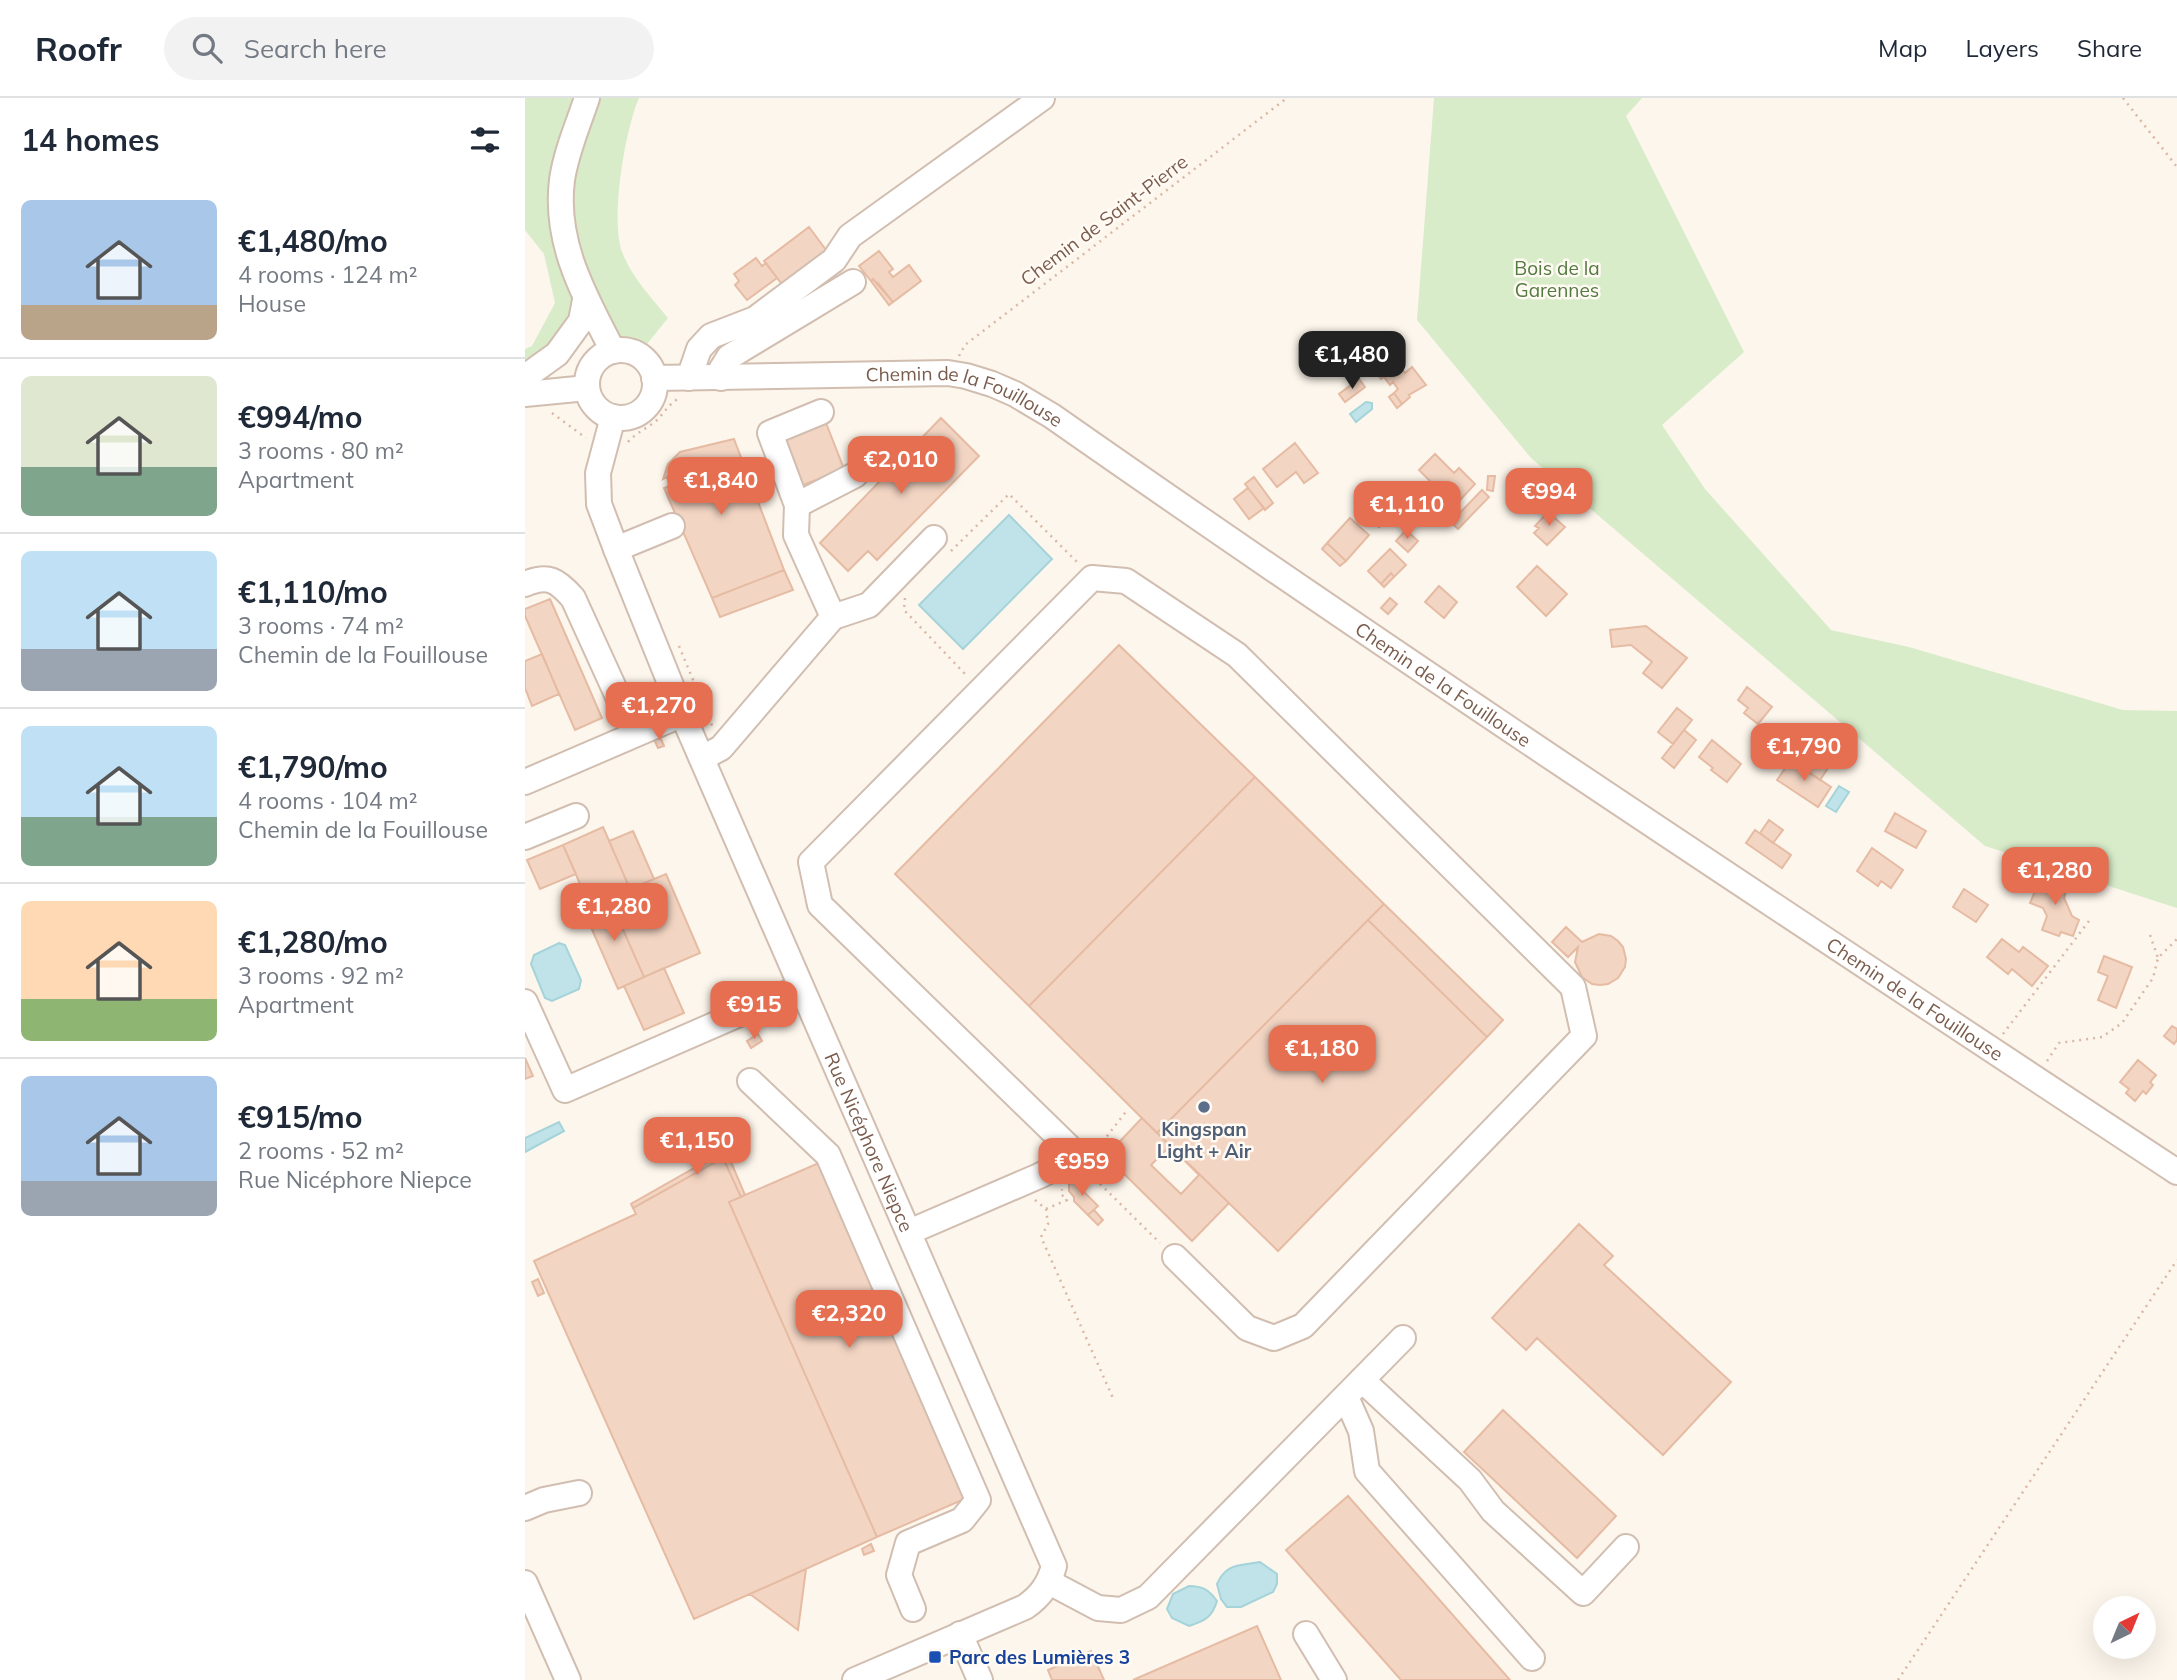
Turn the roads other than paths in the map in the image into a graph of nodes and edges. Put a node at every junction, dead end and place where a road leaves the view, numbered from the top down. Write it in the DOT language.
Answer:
graph roads {
  1 [pos="587,98"];
  2 [pos="1042,98"];
  3 [pos="853,282"];
  4 [pos="585,300"];
  5 [pos="613,351"];
  6 [pos="525,377"];
  7 [pos="655,378"];
  8 [pos="722,378"];
  9 [pos="685,387"];
  10 [pos="587,388"];
  11 [pos="525,394"];
  12 [pos="821,412"];
  13 [pos="613,417"];
  14 [pos="856,475"];
  15 [pos="797,505"];
  16 [pos="672,526"];
  17 [pos="943,544"];
  18 [pos="616,549"];
  19 [pos="525,584"];
  20 [pos="833,617"];
  21 [pos="683,713"];
  22 [pos="635,734"];
  23 [pos="702,758"];
  24 [pos="525,782"];
  25 [pos="576,816"];
  26 [pos="525,837"];
  27 [pos="801,987"];
  28 [pos="525,1002"];
  29 [pos="750,1081"];
  30 [pos="2177,1172"];
  31 [pos="909,1232"];
  32 [pos="1175,1257"];
  33 [pos="1403,1338"];
  34 [pos="1354,1388"];
  35 [pos="579,1493"];
  36 [pos="525,1508"];
  37 [pos="1626,1548"];
  38 [pos="1049,1582"];
  39 [pos="525,1583"];
  40 [pos="913,1609"];
  41 [pos="960,1634"];
  42 [pos="1306,1634"];
  43 [pos="1532,1658"];
  44 [pos="568,1680"];
  45 [pos="855,1680"];
  46 [pos="980,1680"];
  47 [pos="1334,1680"];
  1 -- 4 [label="street"];
  2 -- 9 [label="street"];
  3 -- 8 [label="street"];
  4 -- 5 [label="street"];
  4 -- 6 [label="street"];
  5 -- 7 [label="street"];
  5 -- 10 [label="street"];
  7 -- 9 [label="street, Chemin de la Fouillouse"];
  7 -- 13 [label="street"];
  8 -- 9 [label="street, Chemin de la Fouillouse"];
  8 -- 30 [label="street, Chemin de la Fouillouse"];
  10 -- 11 [label="street"];
  10 -- 13 [label="street"];
  12 -- 15 [label="street"];
  13 -- 18 [label="street, Rue Nicéphore Niepce"];
  14 -- 15 [label="street"];
  15 -- 20 [label="street"];
  16 -- 18 [label="street"];
  17 -- 20 [label="street"];
  18 -- 21 [label="street, Rue Nicéphore Niepce"];
  19 -- 22 [label="street"];
  20 -- 23 [label="street"];
  21 -- 22 [label="street"];
  21 -- 23 [label="street, Rue Nicéphore Niepce"];
  22 -- 24 [label="street"];
  23 -- 27 [label="street, Rue Nicéphore Niepce"];
  25 -- 26 [label="street"];
  27 -- 28 [label="street"];
  27 -- 31 [label="street, Rue Nicéphore Niepce"];
  29 -- 40 [label="street"];
  31 -- 32 [label="street"];
  31 -- 38 [label="street, Rue Nicéphore Niepce"];
  33 -- 34 [label="street"];
  34 -- 37 [label="street"];
  34 -- 38 [label="street"];
  34 -- 43 [label="street"];
  35 -- 36 [label="street"];
  38 -- 41 [label="street"];
  39 -- 44 [label="street"];
  41 -- 45 [label="street"];
  41 -- 46 [label="street"];
  42 -- 47 [label="street"];
}
